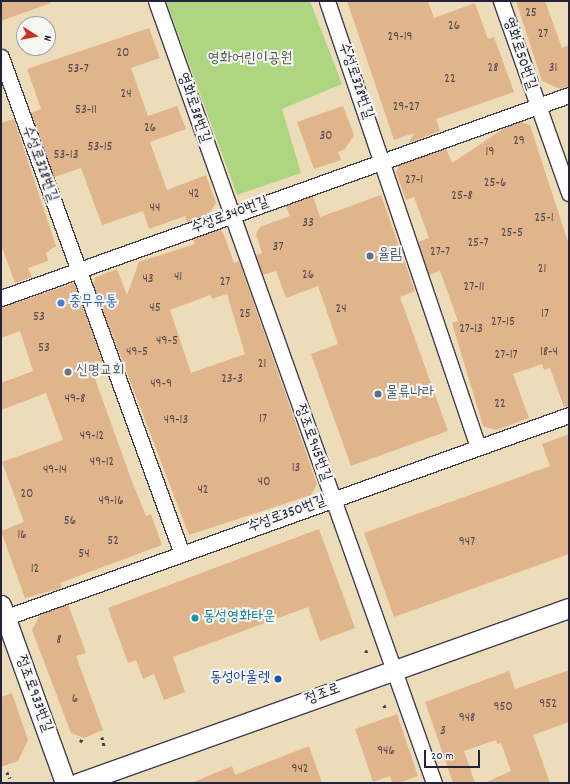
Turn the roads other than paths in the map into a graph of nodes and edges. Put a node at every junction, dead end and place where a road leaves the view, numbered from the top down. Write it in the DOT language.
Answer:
graph roads {
  1 [pos="156,1"];
  2 [pos="327,1"];
  3 [pos="501,1"];
  4 [pos="1,57"];
  5 [pos="569,95"];
  6 [pos="537,106"];
  7 [pos="383,161"];
  8 [pos="569,193"];
  9 [pos="231,215"];
  10 [pos="77,271"];
  11 [pos="1,298"];
  12 [pos="569,415"];
  13 [pos="478,447"];
  14 [pos="332,499"];
  15 [pos="182,554"];
  16 [pos="569,608"];
  17 [pos="2,614"];
  18 [pos="393,670"];
  19 [pos="65,783"];
  20 [pos="78,783"];
  21 [pos="434,783"];
  1 -- 9 [label="street, 영화로38번길"];
  2 -- 7 [label="street, 수성로328번길"];
  3 -- 6 [label="street, 영화로50번길"];
  4 -- 10 [label="street, 수성로328번길"];
  5 -- 6 [label="street, 수성로340번길"];
  6 -- 7 [label="street, 수성로340번길"];
  6 -- 8 [label="street, 영화로50번길"];
  7 -- 9 [label="street, 수성로340번길"];
  7 -- 13 [label="street"];
  9 -- 10 [label="street, 수성로340번길"];
  9 -- 14 [label="street, 정조로945번길"];
  10 -- 11 [label="street, 수성로340번길"];
  10 -- 15 [label="street"];
  12 -- 13 [label="street, 수성로350번길"];
  13 -- 14 [label="street, 수성로350번길"];
  14 -- 15 [label="street, 수성로350번길"];
  14 -- 18 [label="street, 정조로945번길"];
  15 -- 17 [label="street, 수성로350번길"];
  16 -- 18 [label="street, 정조로"];
  17 -- 19 [label="street, 정조로933번길"];
  18 -- 20 [label="street, 정조로"];
  18 -- 21 [label="street, 정조로945번길"];
}
